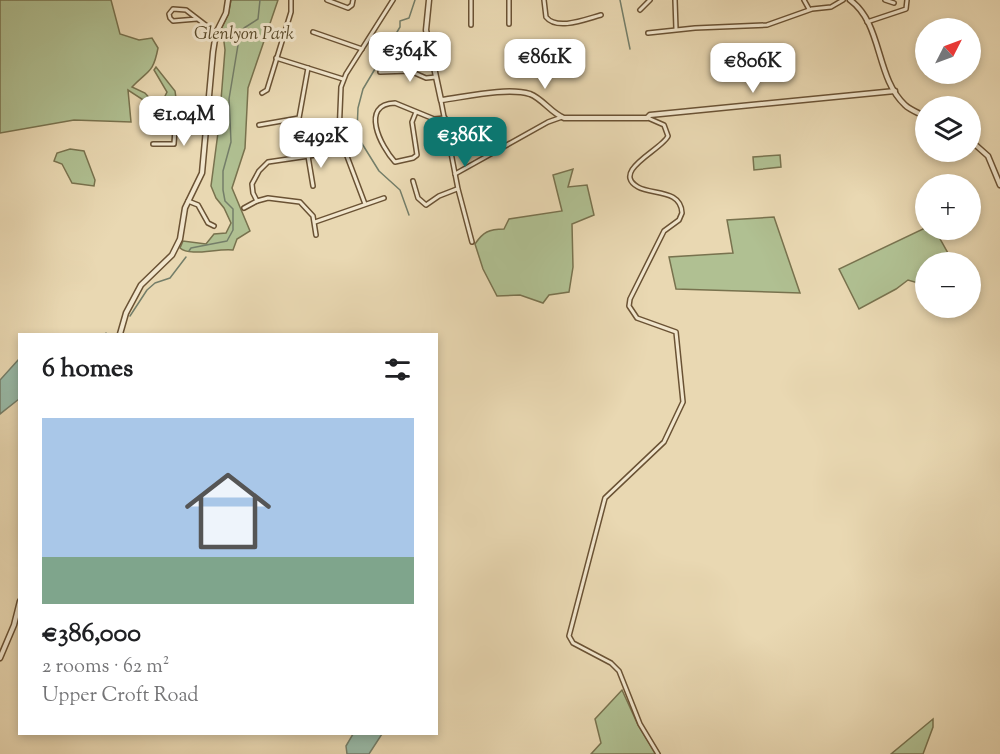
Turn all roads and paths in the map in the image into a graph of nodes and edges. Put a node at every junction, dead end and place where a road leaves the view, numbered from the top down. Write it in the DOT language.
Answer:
graph roads {
  1 [pos="228,0"];
  2 [pos="291,0"];
  3 [pos="327,0"];
  4 [pos="353,0"];
  5 [pos="393,0"];
  6 [pos="429,0"];
  7 [pos="471,0"];
  8 [pos="509,0"];
  9 [pos="544,0"];
  10 [pos="650,0"];
  11 [pos="675,0"];
  12 [pos="804,0"];
  13 [pos="843,0"];
  14 [pos="851,0"];
  15 [pos="885,0"];
  16 [pos="907,0"];
  17 [pos="335,1"];
  18 [pos="894,3"];
  19 [pos="809,9"];
  20 [pos="640,10"];
  21 [pos="601,15"];
  22 [pos="197,20"];
  23 [pos="867,22"];
  24 [pos="509,24"];
  25 [pos="471,25"];
  26 [pos="676,29"];
  27 [pos="313,32"];
  28 [pos="216,33"];
  29 [pos="648,33"];
  30 [pos="362,49"];
  31 [pos="276,58"];
  32 [pos="308,68"];
  33 [pos="397,71"];
  34 [pos="404,71"];
  35 [pos="380,72"];
  36 [pos="437,77"];
  37 [pos="343,80"];
  38 [pos="895,91"];
  39 [pos="262,93"];
  40 [pos="441,100"];
  41 [pos="915,111"];
  42 [pos="416,112"];
  43 [pos="562,117"];
  44 [pos="445,118"];
  45 [pos="647,118"];
  46 [pos="259,126"];
  47 [pos="204,129"];
  48 [pos="153,144"];
  49 [pos="981,150"];
  50 [pos="343,151"];
  51 [pos="309,156"];
  52 [pos="455,174"];
  53 [pos="413,181"];
  54 [pos="1000,185"];
  55 [pos="313,186"];
  56 [pos="458,189"];
  57 [pos="384,198"];
  58 [pos="188,201"];
  59 [pos="257,201"];
  60 [pos="365,204"];
  61 [pos="244,208"];
  62 [pos="315,222"];
  63 [pos="214,226"];
  64 [pos="316,235"];
  65 [pos="472,242"];
  66 [pos="120,333"];
  67 [pos="18,609"];
  68 [pos="0,658"];
  69 [pos="658,754"];
  1 -- 28 [label="street"];
  2 -- 31 [label="street"];
  3 -- 17 [label="street"];
  4 -- 17 [label="street"];
  5 -- 30 [label="street"];
  6 -- 36 [label="street"];
  7 -- 25 [label="street"];
  8 -- 24 [label="street"];
  9 -- 21 [label="street"];
  10 -- 20 [label="street"];
  11 -- 26 [label="street"];
  12 -- 19 [label="street"];
  13 -- 19 [label="street"];
  14 -- 23 [label="street"];
  15 -- 18 [label="street"];
  16 -- 23 [label="street"];
  19 -- 26 [label="street"];
  22 -- 22 [label="street"];
  22 -- 28 [label="street"];
  23 -- 38 [label="street"];
  26 -- 29 [label="street"];
  27 -- 30 [label="street"];
  28 -- 47 [label="street"];
  30 -- 37 [label="street"];
  31 -- 32 [label="street"];
  31 -- 39 [label="street"];
  32 -- 37 [label="street"];
  32 -- 46 [label="street"];
  33 -- 34 [label="street"];
  33 -- 34 [label="street"];
  33 -- 35 [label="street"];
  34 -- 36 [label="street"];
  36 -- 40 [label="street"];
  37 -- 50 [label="street"];
  38 -- 41 [label="street"];
  38 -- 45 [label="street"];
  40 -- 43 [label="street"];
  40 -- 44 [label="street"];
  42 -- 42 [label="street"];
  42 -- 44 [label="street"];
  43 -- 45 [label="street"];
  43 -- 52 [label="street"];
  44 -- 52 [label="street"];
  45 -- 69 [label="street"];
  47 -- 48 [label="street"];
  47 -- 58 [label="street"];
  49 -- 54 [label="street"];
  50 -- 51 [label="street"];
  50 -- 60 [label="street"];
  51 -- 55 [label="street"];
  51 -- 59 [label="street"];
  52 -- 56 [label="street"];
  53 -- 56 [label="street"];
  56 -- 65 [label="street"];
  57 -- 60 [label="street"];
  58 -- 63 [label="street"];
  58 -- 66 [label="street"];
  59 -- 61 [label="street"];
  59 -- 62 [label="street"];
  60 -- 62 [label="street"];
  62 -- 64 [label="street"];
  67 -- 68 [label="street"];
}
